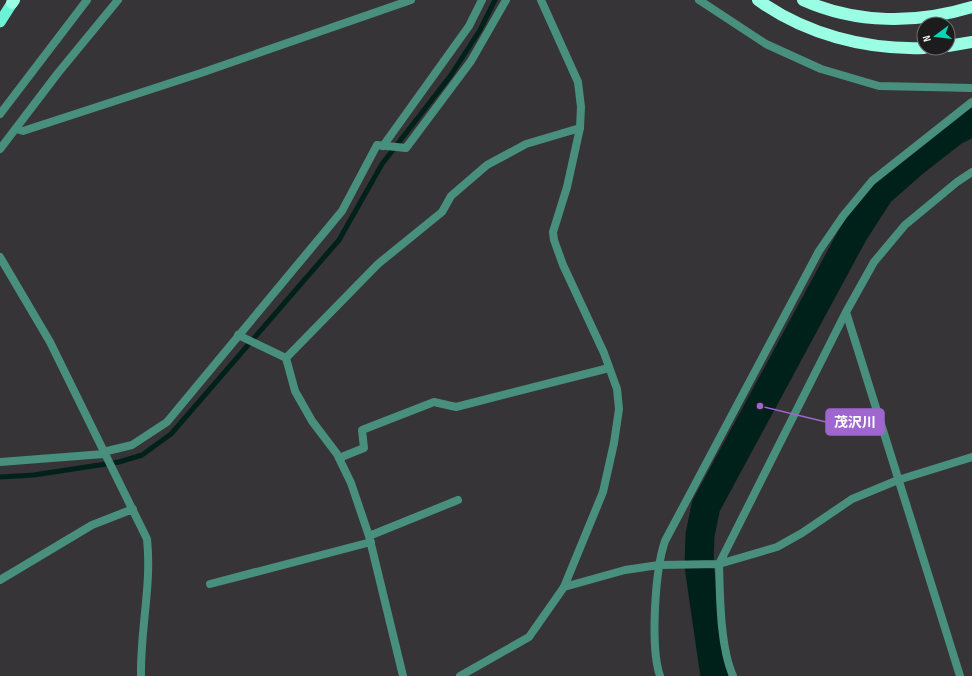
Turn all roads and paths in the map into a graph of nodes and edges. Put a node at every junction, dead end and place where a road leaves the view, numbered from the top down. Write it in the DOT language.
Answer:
graph roads {
  1 [pos="87,0"];
  2 [pos="118,0"];
  3 [pos="411,0"];
  4 [pos="482,0"];
  5 [pos="506,0"];
  6 [pos="541,0"];
  7 [pos="699,0"];
  8 [pos="758,0"];
  9 [pos="803,0"];
  10 [pos="13,1"];
  11 [pos="972,7"];
  12 [pos="0,22"];
  13 [pos="972,42"];
  14 [pos="956,45"];
  15 [pos="916,48"];
  16 [pos="972,88"];
  17 [pos="972,102"];
  18 [pos="0,114"];
  19 [pos="580,128"];
  20 [pos="16,129"];
  21 [pos="383,146"];
  22 [pos="0,149"];
  23 [pos="972,172"];
  24 [pos="0,257"];
  25 [pos="846,312"];
  26 [pos="240,335"];
  27 [pos="286,358"];
  28 [pos="609,368"];
  29 [pos="104,453"];
  30 [pos="972,457"];
  31 [pos="339,458"];
  32 [pos="0,462"];
  33 [pos="898,480"];
  34 [pos="458,500"];
  35 [pos="133,509"];
  36 [pos="370,539"];
  37 [pos="719,564"];
  38 [pos="662,565"];
  39 [pos="0,580"];
  40 [pos="210,584"];
  41 [pos="564,587"];
  42 [pos="142,676"];
  43 [pos="403,676"];
  44 [pos="462,676"];
  45 [pos="660,676"];
  46 [pos="733,676"];
  47 [pos="960,676"];
  1 -- 18 [label="street"];
  2 -- 20 [label="street"];
  3 -- 20 [label="street"];
  4 -- 21 [label="street"];
  5 -- 21 [label="street"];
  6 -- 19 [label="street"];
  7 -- 16 [label="street"];
  8 -- 15 [label="highway"];
  9 -- 11 [label="highway"];
  10 -- 12 [label="highway"];
  13 -- 14 [label="highway"];
  17 -- 38 [label="street"];
  19 -- 27 [label="street"];
  19 -- 28 [label="street"];
  20 -- 22 [label="street"];
  21 -- 26 [label="street"];
  23 -- 25 [label="street"];
  24 -- 29 [label="street"];
  25 -- 33 [label="street"];
  25 -- 37 [label="street"];
  26 -- 27 [label="street"];
  26 -- 29 [label="street"];
  27 -- 31 [label="street"];
  28 -- 31 [label="street"];
  28 -- 41 [label="street"];
  29 -- 32 [label="street"];
  29 -- 35 [label="street"];
  30 -- 33 [label="street"];
  31 -- 36 [label="street"];
  33 -- 37 [label="street"];
  33 -- 47 [label="street"];
  34 -- 36 [label="street"];
  35 -- 39 [label="street"];
  35 -- 42 [label="street"];
  36 -- 40 [label="street"];
  36 -- 43 [label="street"];
  37 -- 38 [label="street"];
  37 -- 46 [label="street"];
  38 -- 41 [label="street"];
  38 -- 45 [label="street"];
  41 -- 44 [label="street"];
}
